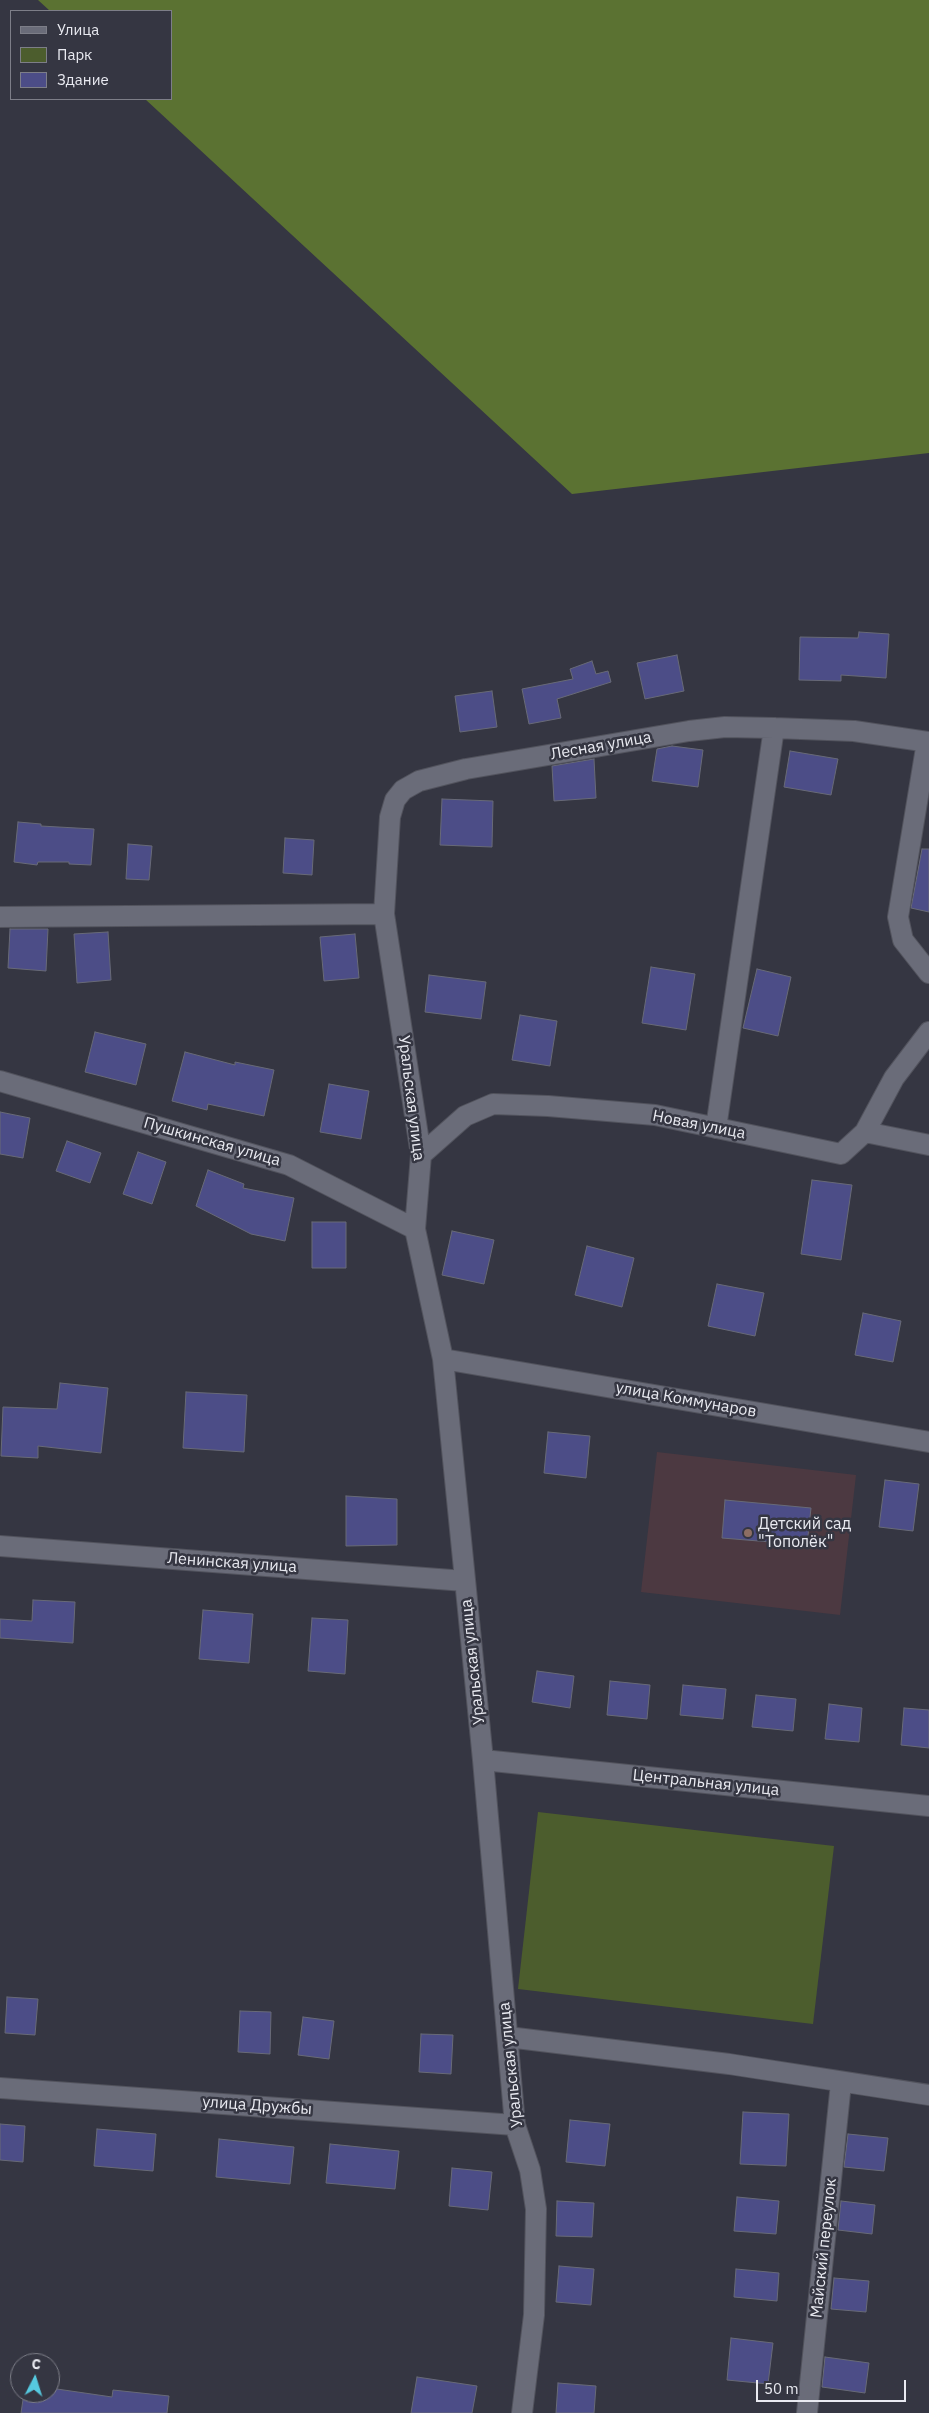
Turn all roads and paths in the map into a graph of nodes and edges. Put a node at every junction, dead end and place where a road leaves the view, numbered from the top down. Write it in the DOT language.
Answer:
graph roads {
  1 [pos="774,728"];
  2 [pos="928,742"];
  3 [pos="384,914"];
  4 [pos="0,917"];
  5 [pos="929,973"];
  6 [pos="929,1032"];
  7 [pos="0,1081"];
  8 [pos="716,1128"];
  9 [pos="865,1132"];
  10 [pos="929,1145"];
  11 [pos="421,1155"];
  12 [pos="415,1229"];
  13 [pos="443,1359"];
  14 [pos="929,1442"];
  15 [pos="0,1546"];
  16 [pos="465,1581"];
  17 [pos="483,1760"];
  18 [pos="929,1806"];
  19 [pos="508,2037"];
  20 [pos="841,2083"];
  21 [pos="0,2088"];
  22 [pos="929,2095"];
  23 [pos="515,2125"];
  24 [pos="522,2413"];
  25 [pos="807,2413"];
  1 -- 2 [label="street, Лесная улица"];
  1 -- 3 [label="street, Лесная улица"];
  1 -- 8 [label="street"];
  2 -- 5 [label="street"];
  3 -- 4 [label="street"];
  3 -- 11 [label="street, Уральская улица"];
  6 -- 9 [label="street, Новая улица"];
  7 -- 12 [label="street, Пушкинская улица"];
  8 -- 9 [label="street, Новая улица"];
  8 -- 11 [label="street, Новая улица"];
  9 -- 10 [label="street"];
  11 -- 12 [label="street, Уральская улица"];
  12 -- 13 [label="street, Уральская улица"];
  13 -- 14 [label="street, улица Коммунаров"];
  13 -- 16 [label="street, Уральская улица"];
  15 -- 16 [label="street, Ленинская улица"];
  16 -- 17 [label="street, Уральская улица"];
  17 -- 18 [label="street, Центральная улица"];
  17 -- 19 [label="street, Уральская улица"];
  19 -- 20 [label="street"];
  19 -- 23 [label="street, Уральская улица"];
  20 -- 22 [label="street"];
  20 -- 25 [label="street, Майский переулок"];
  21 -- 23 [label="street, улица Дружбы"];
  23 -- 24 [label="street, Уральская улица"];
}
